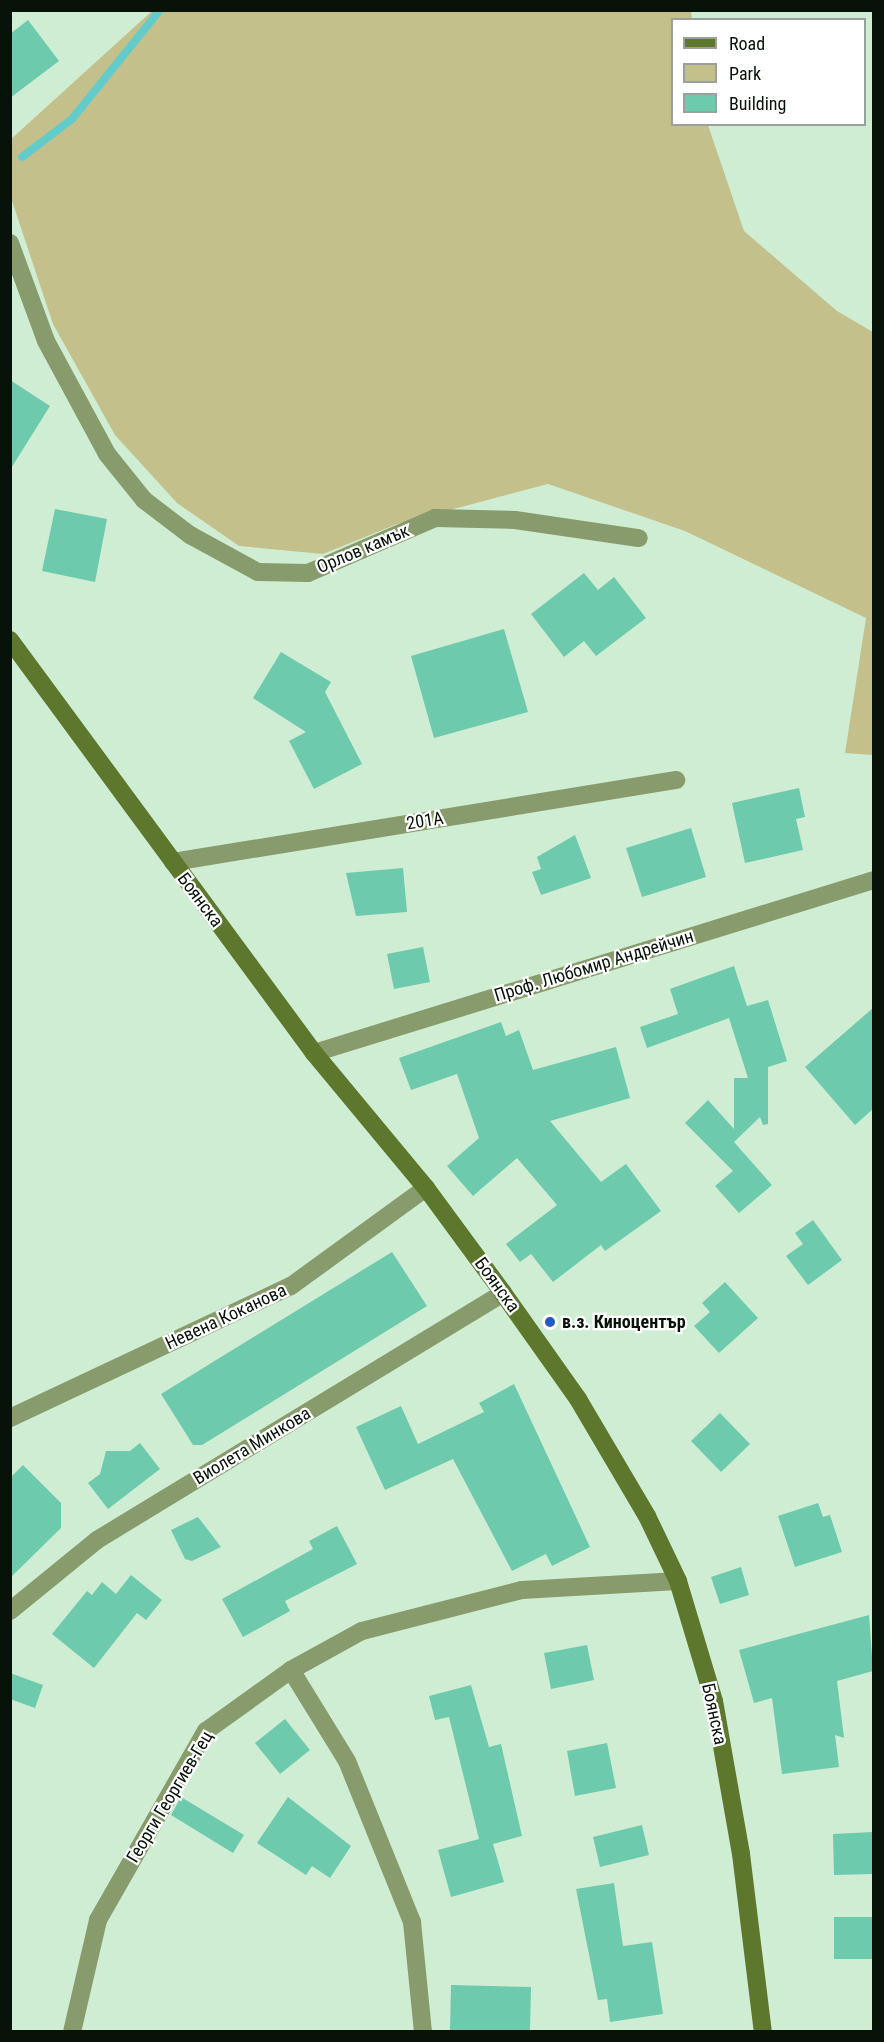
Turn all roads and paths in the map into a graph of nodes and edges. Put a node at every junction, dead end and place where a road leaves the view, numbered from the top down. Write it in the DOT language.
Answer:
graph roads {
  1 [pos="10,243"];
  2 [pos="639,538"];
  3 [pos="10,640"];
  4 [pos="676,780"];
  5 [pos="173,862"];
  6 [pos="873,880"];
  7 [pos="314,1053"];
  8 [pos="426,1188"];
  9 [pos="503,1293"];
  10 [pos="10,1418"];
  11 [pos="678,1581"];
  12 [pos="10,1611"];
  13 [pos="291,1670"];
  14 [pos="72,2031"];
  15 [pos="423,2031"];
  16 [pos="763,2031"];
  1 -- 2 [label="street, Орлов камък"];
  3 -- 5 [label="main road, Боянска"];
  4 -- 5 [label="street, 201А"];
  5 -- 7 [label="main road, Боянска"];
  6 -- 7 [label="street, Проф. Любомир Андрейчин"];
  7 -- 8 [label="main road, Боянска"];
  8 -- 9 [label="main road, Боянска"];
  8 -- 10 [label="street, Невена Коканова"];
  9 -- 11 [label="main road, Боянска"];
  9 -- 12 [label="street, Виолета Минкова"];
  11 -- 13 [label="street, Георги Георгиев-Гец"];
  11 -- 16 [label="main road, Боянска"];
  13 -- 14 [label="street, Георги Георгиев-Гец"];
  13 -- 15 [label="street"];
}
